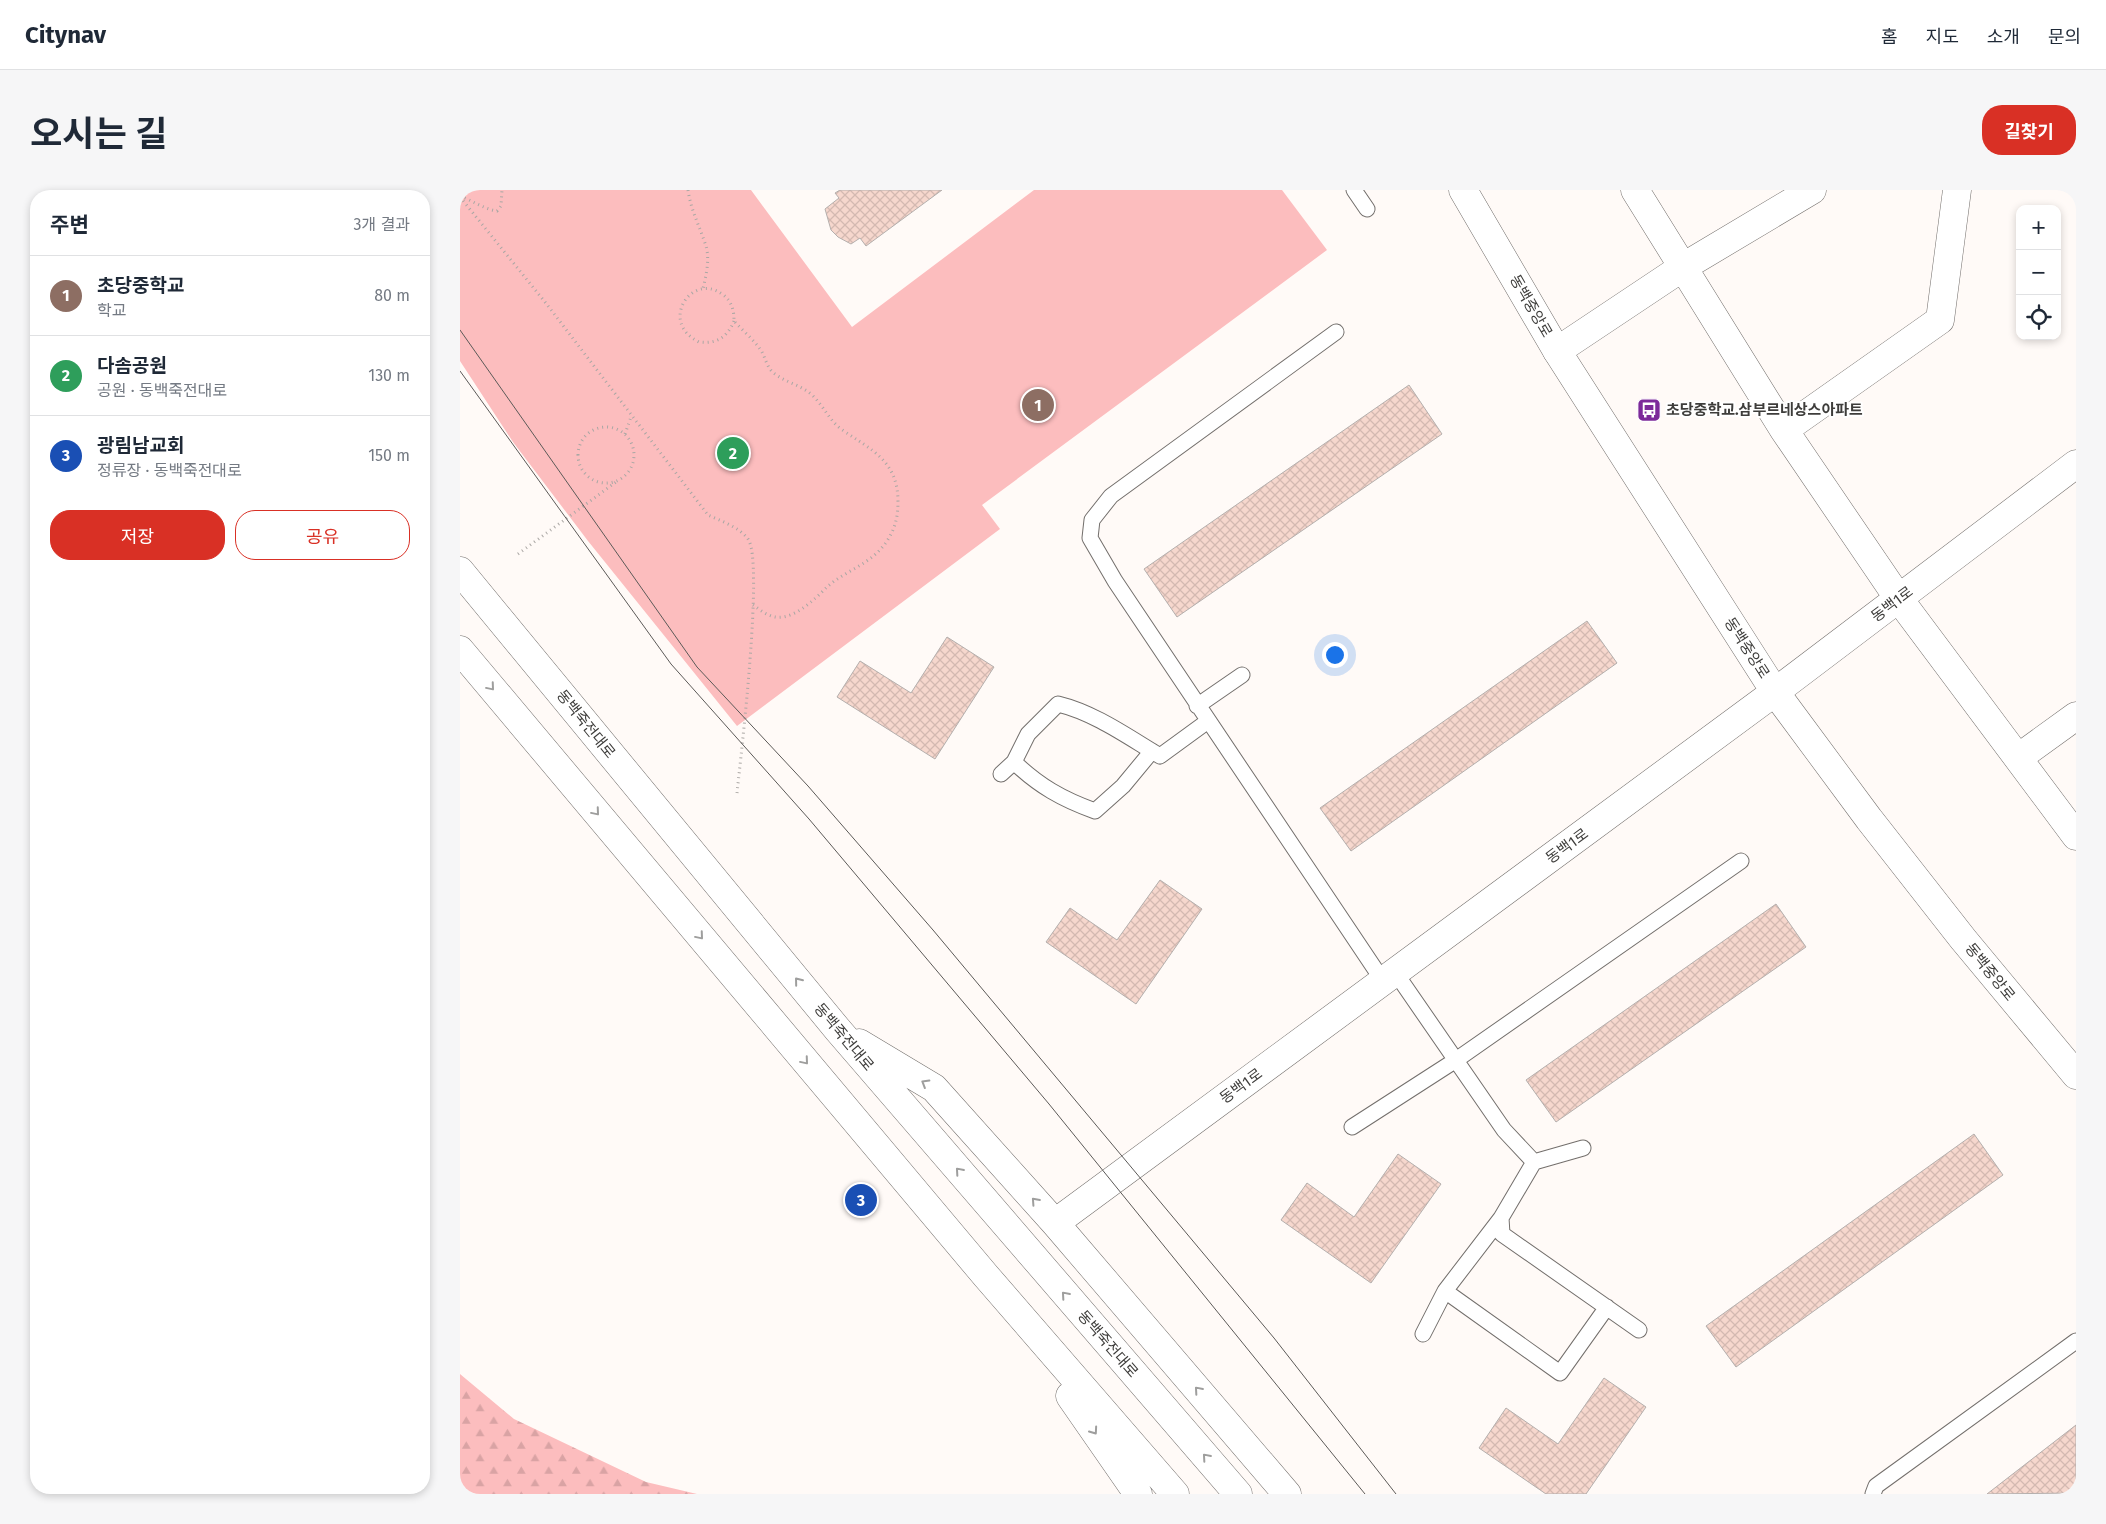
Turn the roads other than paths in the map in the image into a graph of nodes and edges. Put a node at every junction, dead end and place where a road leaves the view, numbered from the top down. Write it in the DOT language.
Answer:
graph roads {
  1 [pos="1354,190"];
  2 [pos="1464,190"];
  3 [pos="1635,190"];
  4 [pos="1812,190"];
  5 [pos="1957,190"];
  6 [pos="1367,209"];
  7 [pos="1683,267"];
  8 [pos="1336,332"];
  9 [pos="1557,351"];
  10 [pos="1784,430"];
  11 [pos="2076,464"];
  12 [pos="460,571"];
  13 [pos="1898,599"];
  14 [pos="460,650"];
  15 [pos="1242,674"];
  16 [pos="1775,692"];
  17 [pos="1198,706"];
  18 [pos="2076,716"];
  19 [pos="1208,721"];
  20 [pos="1152,751"];
  21 [pos="2018,758"];
  22 [pos="1014,762"];
  23 [pos="1001,774"];
  24 [pos="2076,836"];
  25 [pos="1741,861"];
  26 [pos="1389,977"];
  27 [pos="838,1030"];
  28 [pos="1456,1060"];
  29 [pos="2076,1075"];
  30 [pos="1352,1127"];
  31 [pos="1583,1148"];
  32 [pos="1534,1162"];
  33 [pos="1501,1218"];
  34 [pos="1055,1223"];
  35 [pos="986,1276"];
  36 [pos="1445,1291"];
  37 [pos="1607,1307"];
  38 [pos="1639,1330"];
  39 [pos="1423,1334"];
  40 [pos="2076,1341"];
  41 [pos="1138,1494"];
  42 [pos="1175,1494"];
  43 [pos="1238,1494"];
  44 [pos="1287,1494"];
  45 [pos="1873,1494"];
  1 -- 6 [label="lane"];
  2 -- 9 [label="street, 동백중앙로"];
  3 -- 7 [label="street"];
  4 -- 7 [label="street"];
  5 -- 10 [label="street"];
  7 -- 9 [label="street"];
  7 -- 10 [label="street"];
  8 -- 17 [label="lane"];
  9 -- 16 [label="street, 동백중앙로"];
  10 -- 13 [label="street"];
  11 -- 13 [label="street, 동백1로"];
  27 -- 12 [label="street, 동백죽전대로, one-way"];
  13 -- 16 [label="street, 동백1로"];
  13 -- 21 [label="street"];
  14 -- 35 [label="street, one-way"];
  15 -- 17 [label="lane"];
  16 -- 26 [label="street, 동백1로"];
  16 -- 29 [label="street, 동백중앙로"];
  17 -- 19 [label="lane"];
  18 -- 21 [label="street"];
  19 -- 20 [label="lane"];
  19 -- 26 [label="lane"];
  20 -- 22 [label="lane"];
  20 -- 22 [label="lane"];
  21 -- 24 [label="street"];
  22 -- 23 [label="lane"];
  25 -- 28 [label="lane"];
  26 -- 28 [label="lane"];
  26 -- 34 [label="street, 동백1로"];
  34 -- 27 [label="street, one-way"];
  43 -- 27 [label="street, 동백죽전대로, one-way"];
  28 -- 30 [label="lane"];
  28 -- 32 [label="lane"];
  31 -- 32 [label="lane"];
  32 -- 33 [label="lane"];
  33 -- 36 [label="lane"];
  33 -- 37 [label="lane"];
  44 -- 34 [label="street, one-way"];
  35 -- 41 [label="street, one-way"];
  35 -- 42 [label="street"];
  36 -- 37 [label="lane"];
  36 -- 39 [label="lane"];
  37 -- 38 [label="lane"];
  40 -- 45 [label="lane"];
}
